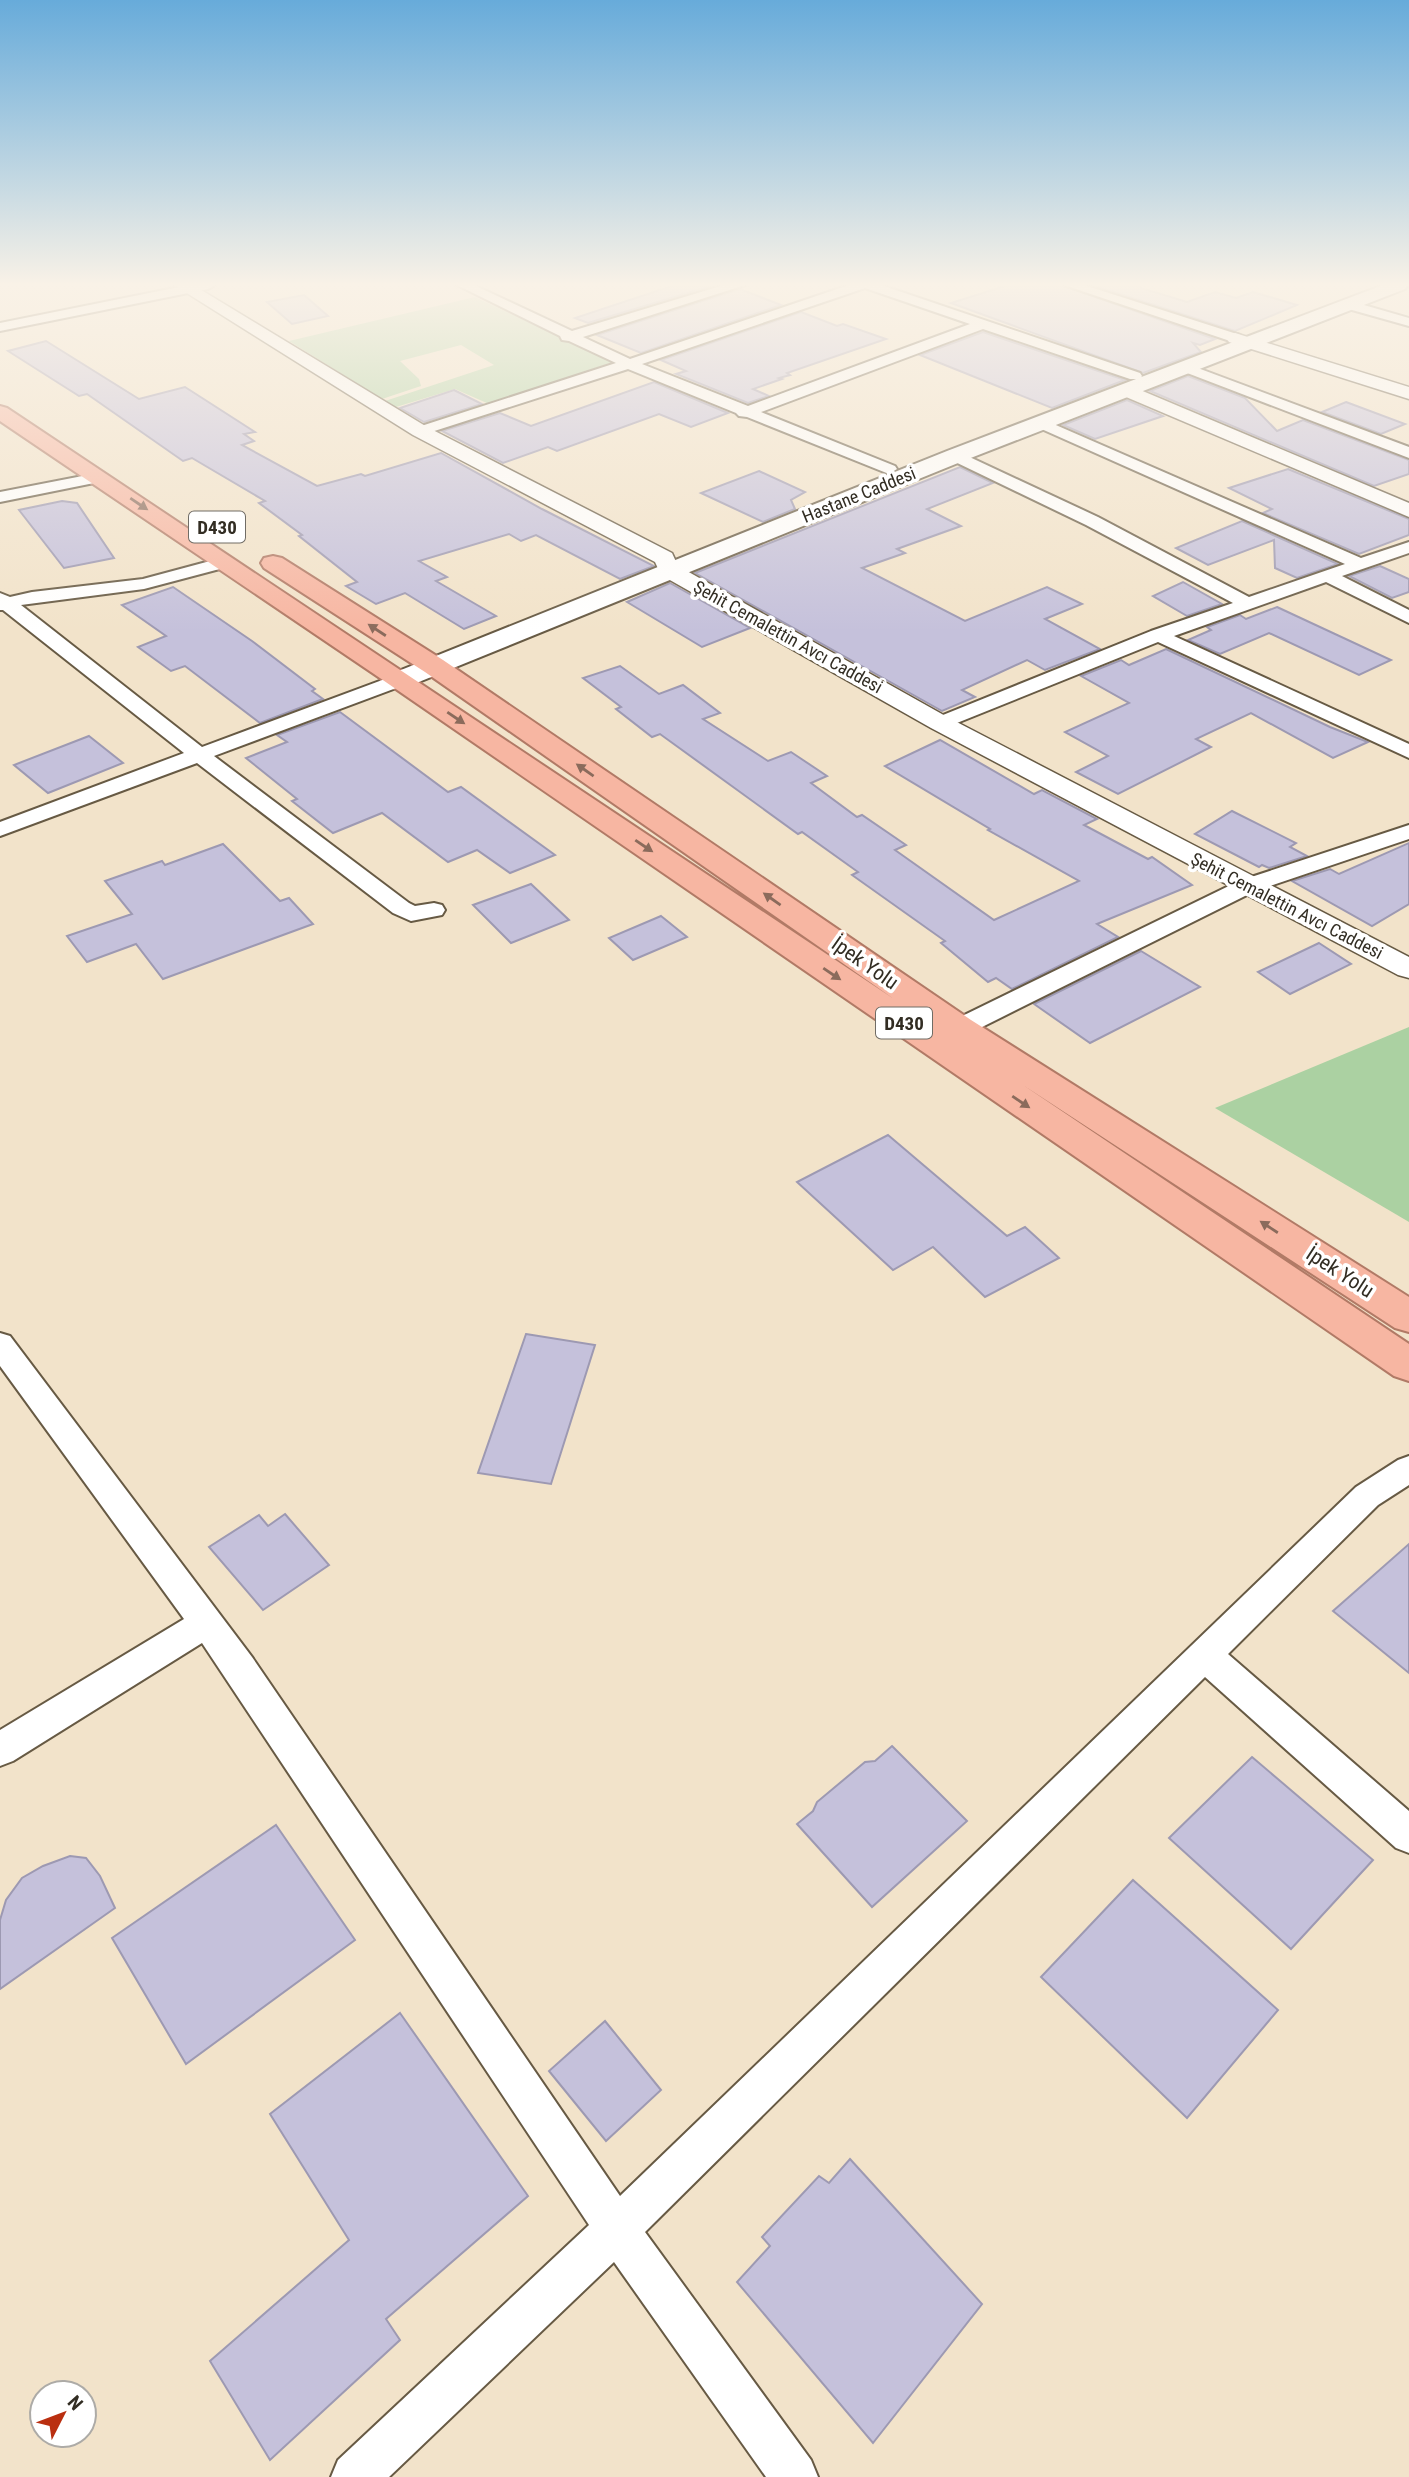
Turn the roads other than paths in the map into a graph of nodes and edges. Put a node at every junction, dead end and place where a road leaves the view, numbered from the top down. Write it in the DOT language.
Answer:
graph roads {
  1 [pos="17,401"];
  2 [pos="372,401"];
  3 [pos="516,401"];
  4 [pos="714,401"];
  5 [pos="777,401"];
  6 [pos="1081,401"];
  7 [pos="1093,401"];
  8 [pos="1169,401"];
  9 [pos="1272,401"];
  10 [pos="0,412"];
  11 [pos="744,413"];
  12 [pos="1042,424"];
  13 [pos="420,431"];
  14 [pos="1409,453"];
  15 [pos="955,456"];
  16 [pos="101,466"];
  17 [pos="889,469"];
  18 [pos="0,497"];
  19 [pos="1409,511"];
  20 [pos="1409,547"];
  21 [pos="256,552"];
  22 [pos="225,562"];
  23 [pos="666,564"];
  24 [pos="1360,564"];
  25 [pos="1330,577"];
  26 [pos="3,602"];
  27 [pos="1249,604"];
  28 [pos="1409,617"];
  29 [pos="1158,635"];
  30 [pos="409,668"];
  31 [pos="940,723"];
  32 [pos="1409,752"];
  33 [pos="198,754"];
  34 [pos="0,829"];
  35 [pos="1409,832"];
  36 [pos="1247,886"];
  37 [pos="434,910"];
  38 [pos="1409,969"];
  39 [pos="959,1028"];
  40 [pos="1409,1317"];
  41 [pos="0,1344"];
  42 [pos="1409,1365"];
  43 [pos="1409,1469"];
  44 [pos="205,1622"];
  45 [pos="1203,1654"];
  46 [pos="0,1749"];
  47 [pos="1409,1835"];
  48 [pos="617,2229"];
  49 [pos="355,2477"];
  50 [pos="794,2477"];
  1 -- 16 [label="highway, D430"];
  2 -- 13 [label="street, Şehit Cemalettin Avcı Caddesi"];
  3 -- 13 [label="street"];
  4 -- 11 [label="street"];
  5 -- 11 [label="street"];
  6 -- 17 [label="main road, Hastane Caddesi"];
  7 -- 12 [label="main road, Hastane Caddesi"];
  8 -- 19 [label="street"];
  9 -- 14 [label="street"];
  10 -- 16 [label="highway, D430"];
  11 -- 17 [label="street"];
  12 -- 15 [label="main road, Hastane Caddesi"];
  12 -- 24 [label="street"];
  13 -- 23 [label="street, Şehit Cemalettin Avcı Caddesi"];
  15 -- 23 [label="main road, Hastane Caddesi"];
  15 -- 27 [label="street"];
  16 -- 18 [label="street"];
  16 -- 22 [label="highway, D430, one-way"];
  17 -- 23 [label="main road, Hastane Caddesi"];
  20 -- 24 [label="street"];
  30 -- 21 [label="highway, D430, one-way"];
  22 -- 26 [label="street"];
  22 -- 30 [label="highway, D430"];
  23 -- 30 [label="main road, Hastane Caddesi"];
  23 -- 31 [label="street, Şehit Cemalettin Avcı Caddesi"];
  24 -- 25 [label="street"];
  25 -- 27 [label="street"];
  25 -- 28 [label="street"];
  26 -- 33 [label="street"];
  27 -- 29 [label="street"];
  29 -- 31 [label="street"];
  29 -- 32 [label="street"];
  30 -- 33 [label="street"];
  39 -- 30 [label="highway, İpek Yolu / D430, one-way"];
  30 -- 42 [label="highway, D430, one-way"];
  31 -- 36 [label="street, Şehit Cemalettin Avcı Caddesi"];
  33 -- 34 [label="street"];
  33 -- 37 [label="street"];
  35 -- 36 [label="street"];
  36 -- 38 [label="street, Şehit Cemalettin Avcı Caddesi"];
  36 -- 39 [label="street"];
  40 -- 39 [label="highway, İpek Yolu / D430, one-way"];
  41 -- 44 [label="street"];
  43 -- 45 [label="street"];
  44 -- 46 [label="street"];
  44 -- 48 [label="street"];
  45 -- 47 [label="street"];
  45 -- 48 [label="street"];
  48 -- 49 [label="street"];
  48 -- 50 [label="street"];
}
